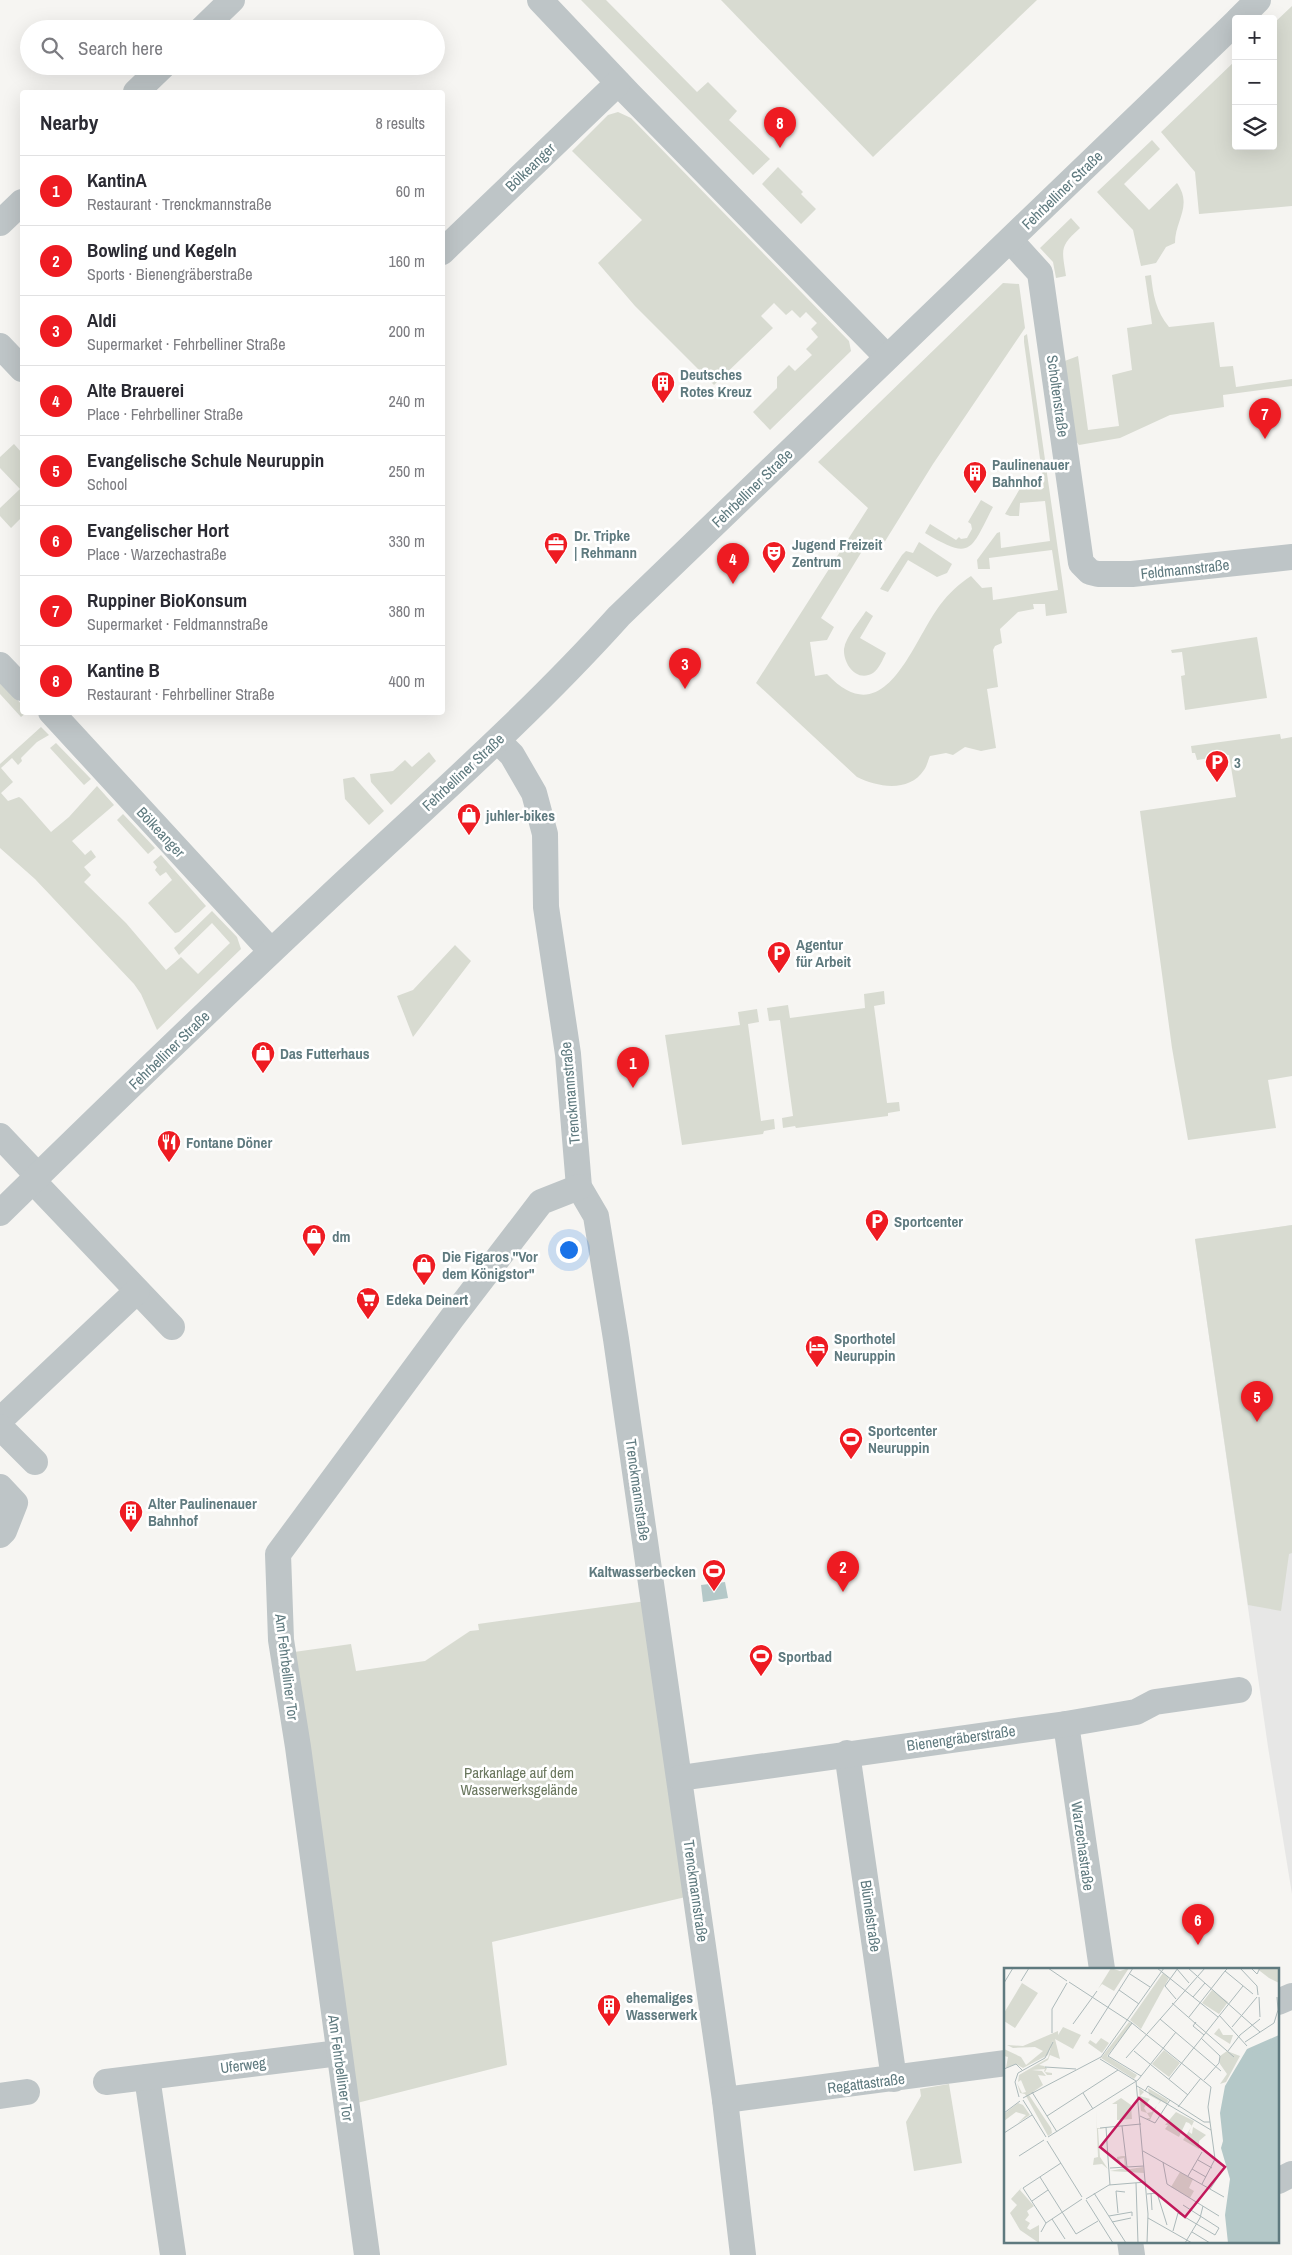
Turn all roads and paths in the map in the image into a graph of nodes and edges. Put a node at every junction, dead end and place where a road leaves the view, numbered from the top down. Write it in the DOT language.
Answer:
graph roads {
  1 [pos="232,0"];
  2 [pos="540,0"];
  3 [pos="1258,0"];
  4 [pos="1243,15"];
  5 [pos="211,20"];
  6 [pos="1232,26"];
  7 [pos="154,75"];
  8 [pos="618,83"];
  9 [pos="138,90"];
  10 [pos="20,204"];
  11 [pos="0,223"];
  12 [pos="1010,240"];
  13 [pos="445,249"];
  14 [pos="0,346"];
  15 [pos="887,357"];
  16 [pos="20,367"];
  17 [pos="1292,557"];
  18 [pos="1081,564"];
  19 [pos="0,665"];
  20 [pos="20,686"];
  21 [pos="54,715"];
  22 [pos="498,741"];
  23 [pos="271,951"];
  24 [pos="0,1136"];
  25 [pos="36,1178"];
  26 [pos="578,1186"];
  27 [pos="0,1213"];
  28 [pos="137,1291"];
  29 [pos="172,1327"];
  30 [pos="0,1420"];
  31 [pos="0,1427"];
  32 [pos="35,1462"];
  33 [pos="0,1487"];
  34 [pos="0,1535"];
  35 [pos="1239,1690"];
  36 [pos="1066,1724"];
  37 [pos="848,1753"];
  38 [pos="680,1778"];
  39 [pos="1102,1968"];
  40 [pos="1292,1996"];
  41 [pos="1280,2001"];
  42 [pos="339,2053"];
  43 [pos="1004,2063"];
  44 [pos="147,2077"];
  45 [pos="894,2079"];
  46 [pos="106,2082"];
  47 [pos="27,2092"];
  48 [pos="0,2096"];
  49 [pos="725,2100"];
  50 [pos="1292,2174"];
  51 [pos="1280,2180"];
  52 [pos="1130,2242"];
  53 [pos="172,2255"];
  54 [pos="367,2255"];
  55 [pos="743,2255"];
  56 [pos="1132,2255"];
  1 -- 5 [label="street"];
  2 -- 8 [label="street"];
  3 -- 4 [label="street"];
  6 -- 12 [label="street, Fehrbelliner Straße"];
  7 -- 9 [label="street"];
  8 -- 13 [label="street, Bölkeanger"];
  8 -- 15 [label="street"];
  10 -- 11 [label="street"];
  12 -- 15 [label="street, Fehrbelliner Straße"];
  12 -- 18 [label="street, Scholtenstraße"];
  14 -- 16 [label="street"];
  15 -- 22 [label="street, Fehrbelliner Straße"];
  17 -- 18 [label="street, Feldmannstraße"];
  19 -- 20 [label="street"];
  21 -- 23 [label="street, Bölkeanger"];
  22 -- 23 [label="street, Fehrbelliner Straße"];
  22 -- 26 [label="street, Trenckmannstraße"];
  23 -- 25 [label="street, Fehrbelliner Straße"];
  24 -- 25 [label="street"];
  25 -- 27 [label="street, Fehrbelliner Straße"];
  25 -- 28 [label="street"];
  26 -- 38 [label="street, Trenckmannstraße"];
  26 -- 42 [label="street, Am Fehrbelliner Tor"];
  28 -- 29 [label="street"];
  28 -- 30 [label="street"];
  31 -- 32 [label="street"];
  33 -- 34 [label="street"];
  35 -- 36 [label="street, Bienengräberstraße"];
  36 -- 37 [label="street, Bienengräberstraße"];
  36 -- 39 [label="street, Warzechastraße"];
  37 -- 38 [label="street, Bienengräberstraße"];
  37 -- 45 [label="street, Blümelstraße"];
  38 -- 49 [label="street, Trenckmannstraße"];
  40 -- 41 [label="street"];
  42 -- 44 [label="street, Uferweg"];
  42 -- 54 [label="street, Am Fehrbelliner Tor"];
  43 -- 45 [label="street, Regattastraße"];
  44 -- 46 [label="street, Uferweg"];
  44 -- 53 [label="street"];
  45 -- 49 [label="street, Regattastraße"];
  47 -- 48 [label="street"];
  49 -- 55 [label="street, Trenckmannstraße"];
  50 -- 51 [label="street"];
  52 -- 56 [label="street"];
}
